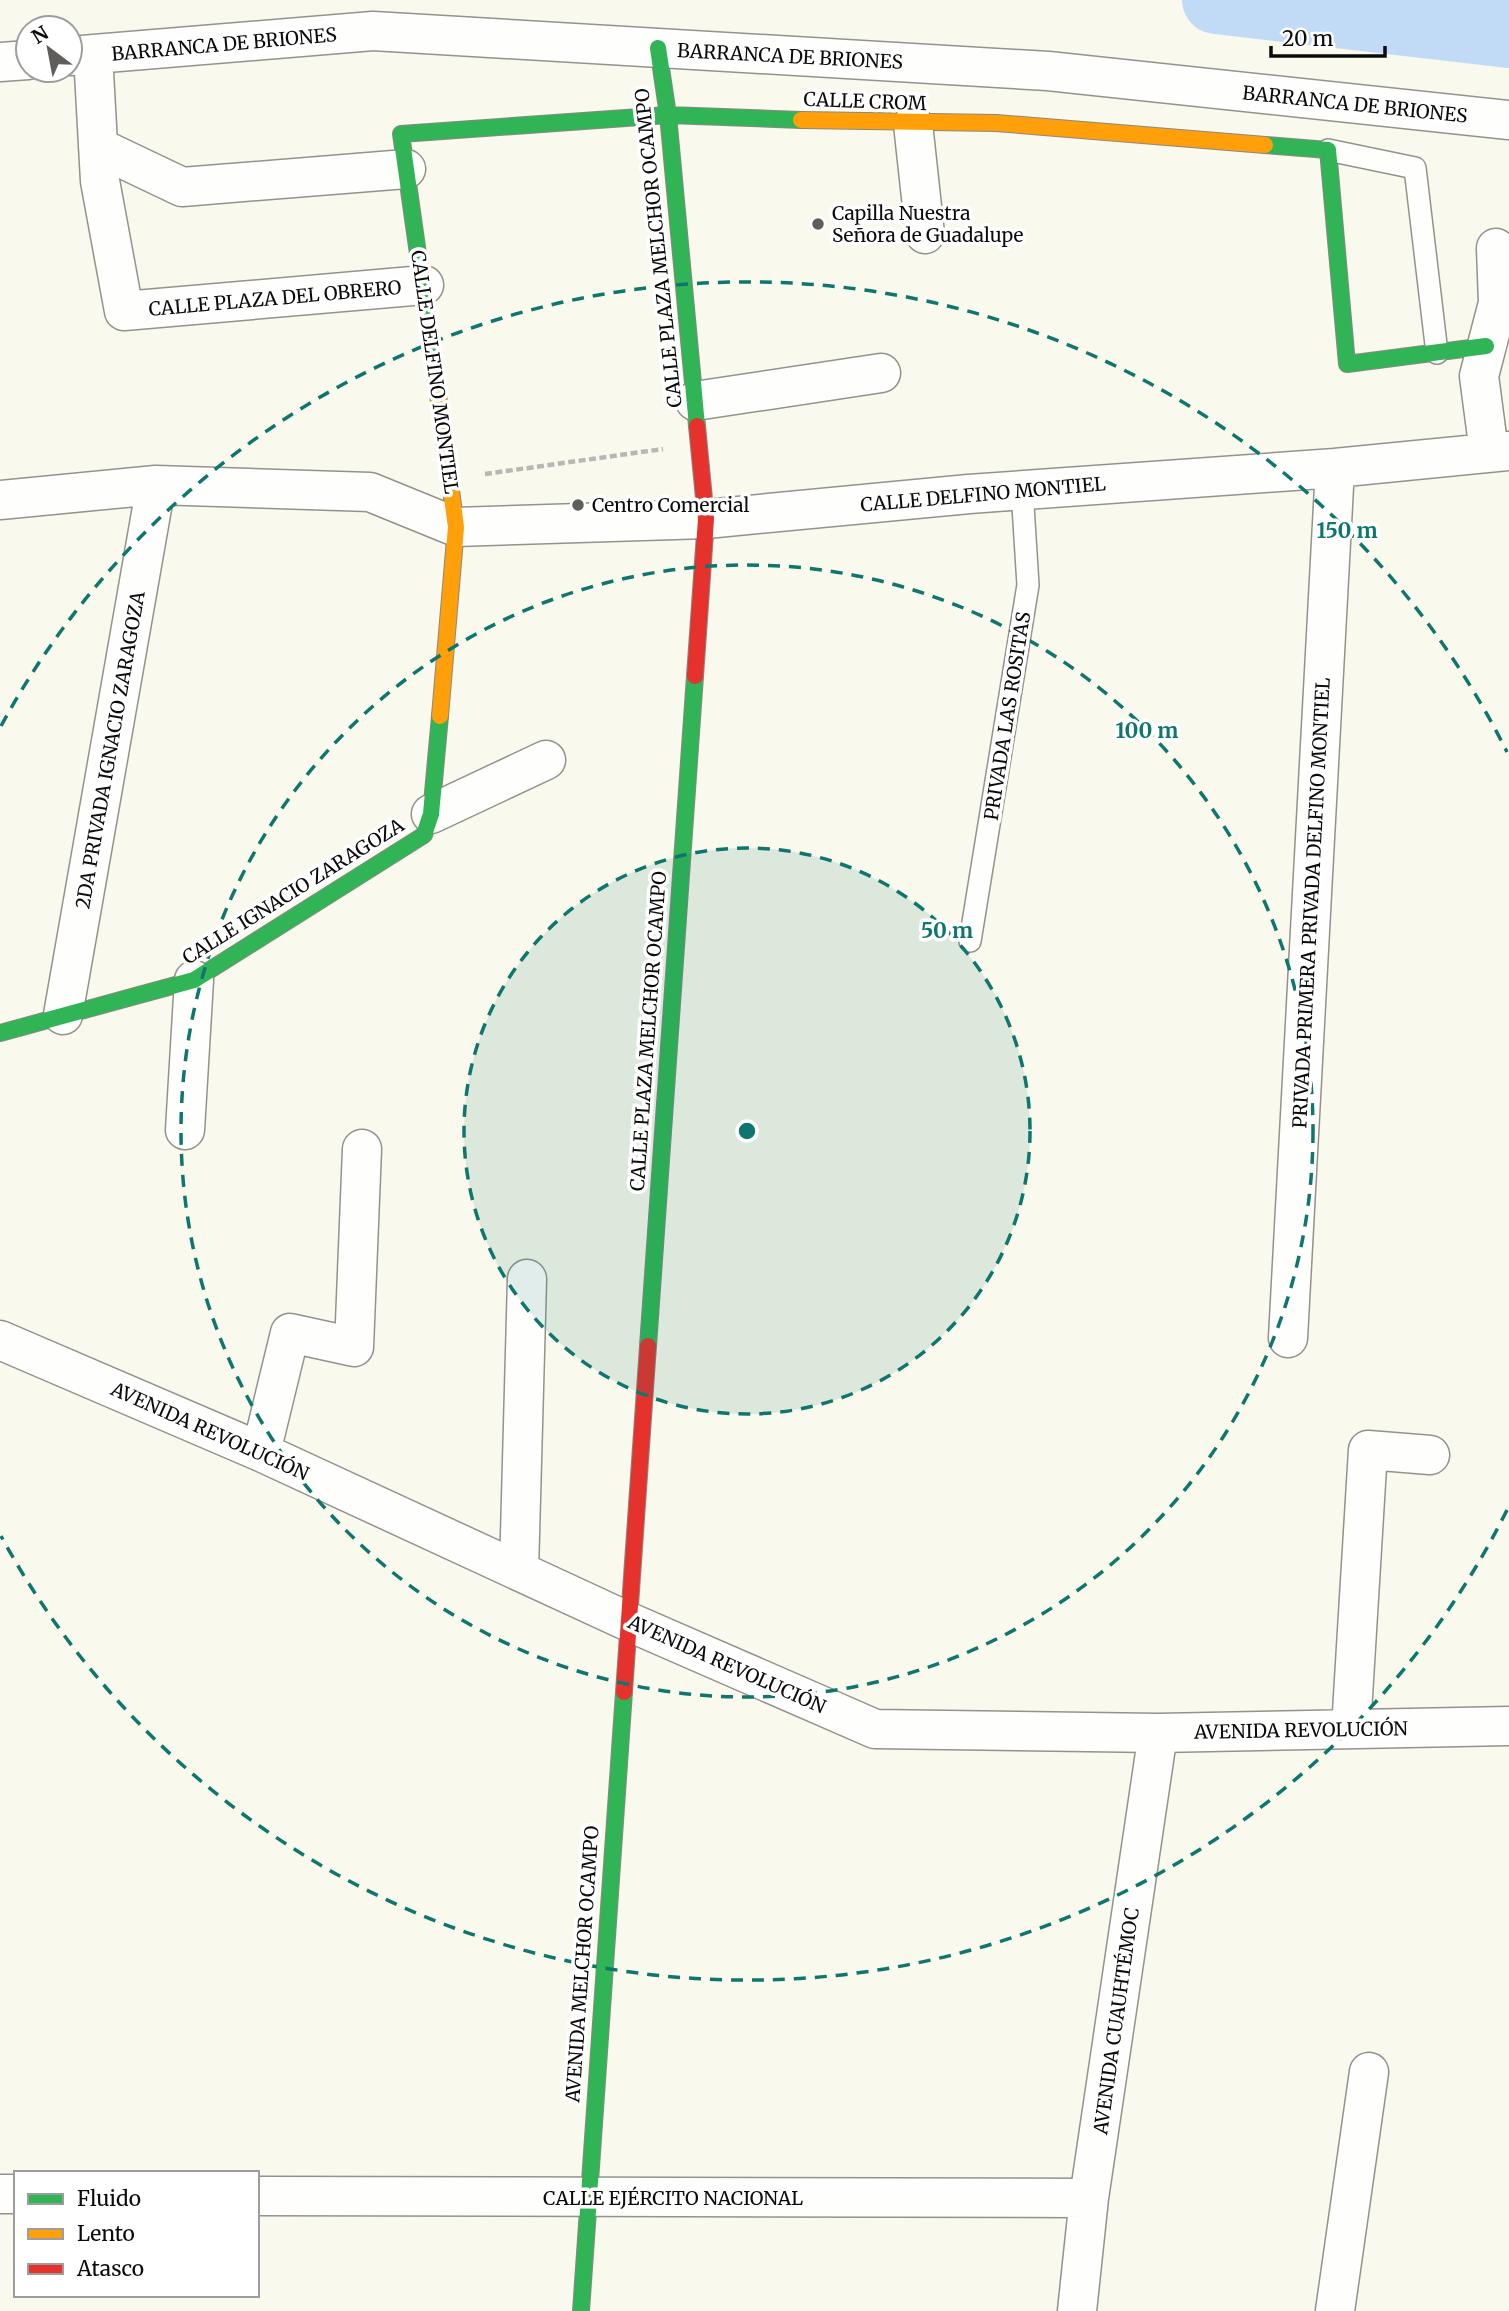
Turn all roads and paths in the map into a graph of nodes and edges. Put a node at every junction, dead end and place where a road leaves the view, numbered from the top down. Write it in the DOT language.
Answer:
graph roads {
  1 [pos="658,48"];
  2 [pos="84,55"];
  3 [pos="84,71"];
  4 [pos="668,115"];
  5 [pos="1509,120"];
  6 [pos="913,124"];
  7 [pos="98,147"];
  8 [pos="1328,150"];
  9 [pos="403,152"];
  10 [pos="925,234"];
  11 [pos="1501,270"];
  12 [pos="424,285"];
  13 [pos="1486,346"];
  14 [pos="1437,353"];
  15 [pos="881,373"];
  16 [pos="695,401"];
  17 [pos="699,444"];
  18 [pos="1499,451"];
  19 [pos="1335,468"];
  20 [pos="450,479"];
  21 [pos="156,485"];
  22 [pos="1022,490"];
  23 [pos="0,500"];
  24 [pos="706,519"];
  25 [pos="457,527"];
  26 [pos="546,760"];
  27 [pos="431,814"];
  28 [pos="970,941"];
  29 [pos="194,980"];
  30 [pos="63,1015"];
  31 [pos="0,1033"];
  32 [pos="186,1130"];
  33 [pos="362,1149"];
  34 [pos="527,1279"];
  35 [pos="1288,1338"];
  36 [pos="0,1340"];
  37 [pos="261,1452"];
  38 [pos="1430,1455"];
  39 [pos="519,1571"];
  40 [pos="627,1621"];
  41 [pos="1509,1726"];
  42 [pos="1351,1729"];
  43 [pos="1158,1732"];
  44 [pos="1369,2072"];
  45 [pos="259,2196"];
  46 [pos="586,2198"];
  47 [pos="1089,2198"];
  48 [pos="581,2311"];
  49 [pos="1077,2311"];
  50 [pos="1335,2311"];
  1 -- 2 [label="street, BARRANCA DE BRIONES"];
  1 -- 4 [label="street, CALLE PLAZA MELCHOR OCAMPO"];
  1 -- 5 [label="street, BARRANCA DE BRIONES"];
  3 -- 7 [label="street, CALLE PLAZA DEL OBRERO"];
  4 -- 6 [label="street, CALLE CROM"];
  4 -- 9 [label="street, CALLE CROM"];
  4 -- 16 [label="street, CALLE PLAZA MELCHOR OCAMPO"];
  6 -- 8 [label="street, CALLE CROM"];
  6 -- 10 [label="street"];
  7 -- 9 [label="street"];
  7 -- 12 [label="street, CALLE PLAZA DEL OBRERO"];
  8 -- 14 [label="lane"];
  8 -- 14 [label="street"];
  9 -- 12 [label="street, CALLE DELFINO MONTIEL"];
  11 -- 13 [label="street"];
  12 -- 20 [label="street, CALLE DELFINO MONTIEL"];
  13 -- 14 [label="street"];
  13 -- 18 [label="street"];
  15 -- 16 [label="street"];
  16 -- 17 [label="street, CALLE PLAZA MELCHOR OCAMPO"];
  17 -- 20 [label="path"];
  17 -- 24 [label="street, CALLE PLAZA MELCHOR OCAMPO"];
  18 -- 19 [label="street, CALLE DELFINO MONTIEL"];
  19 -- 22 [label="street, CALLE DELFINO MONTIEL"];
  19 -- 35 [label="street, PRIVADA PRIMERA PRIVADA DELFINO MONTIEL"];
  20 -- 25 [label="street, CALLE DELFINO MONTIEL"];
  21 -- 23 [label="street, CALLE DELFINO MONTIEL"];
  21 -- 25 [label="street, CALLE DELFINO MONTIEL"];
  21 -- 30 [label="street, 2DA PRIVADA IGNACIO ZARAGOZA"];
  22 -- 24 [label="street, CALLE DELFINO MONTIEL"];
  22 -- 28 [label="lane, PRIVADA LAS ROSITAS"];
  24 -- 25 [label="street, CALLE DELFINO MONTIEL"];
  24 -- 40 [label="street, CALLE PLAZA MELCHOR OCAMPO"];
  25 -- 27 [label="street"];
  26 -- 27 [label="street"];
  27 -- 29 [label="street, CALLE IGNACIO ZARAGOZA"];
  29 -- 30 [label="street, CALLE IGNACIO ZARAGOZA"];
  29 -- 32 [label="street"];
  30 -- 31 [label="street, CALLE IGNACIO ZARAGOZA"];
  33 -- 37 [label="street"];
  34 -- 39 [label="street"];
  36 -- 37 [label="street, AVENIDA REVOLUCIÓN"];
  37 -- 39 [label="street, AVENIDA REVOLUCIÓN"];
  38 -- 42 [label="street"];
  39 -- 40 [label="street, AVENIDA REVOLUCIÓN"];
  40 -- 43 [label="street, AVENIDA REVOLUCIÓN"];
  40 -- 46 [label="street, AVENIDA MELCHOR OCAMPO"];
  41 -- 42 [label="street, AVENIDA REVOLUCIÓN"];
  42 -- 43 [label="street, AVENIDA REVOLUCIÓN"];
  43 -- 47 [label="street, AVENIDA CUAUHTÉMOC"];
  44 -- 50 [label="street"];
  45 -- 46 [label="street, CALLE EJÉRCITO NACIONAL"];
  46 -- 47 [label="street, CALLE EJÉRCITO NACIONAL"];
  46 -- 48 [label="street, AVENIDA MELCHOR OCAMPO"];
  47 -- 49 [label="street, AVENIDA CUAUHTÉMOC"];
}
